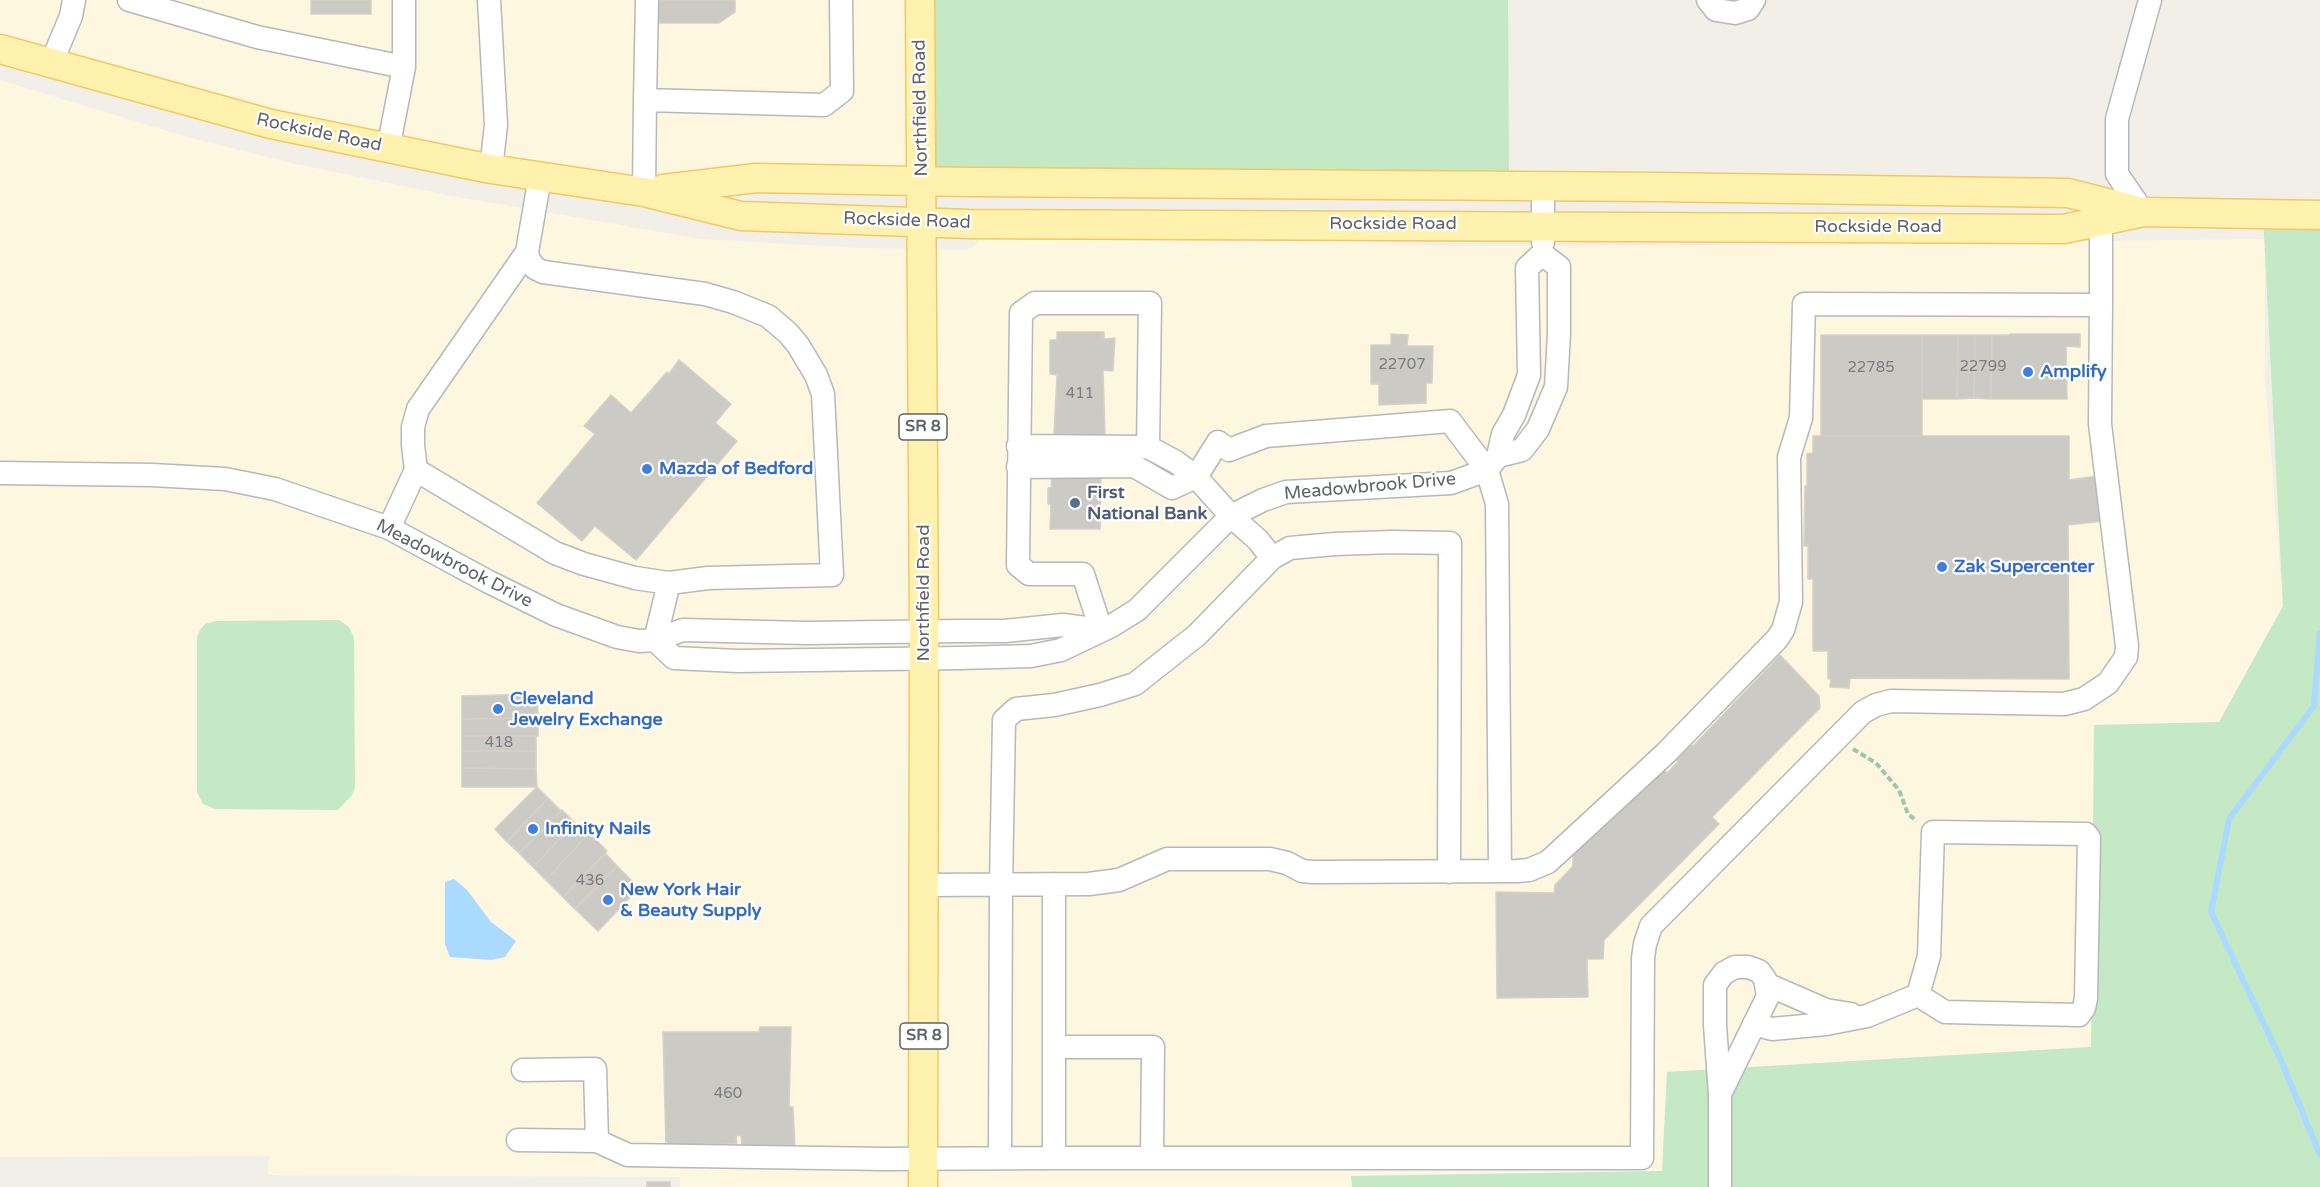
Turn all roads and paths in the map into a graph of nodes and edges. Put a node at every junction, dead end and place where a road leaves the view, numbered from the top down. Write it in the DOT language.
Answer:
graph roads {
  1 [pos="74,0"];
  2 [pos="129,0"];
  3 [pos="404,0"];
  4 [pos="489,0"];
  5 [pos="647,0"];
  6 [pos="840,0"];
  7 [pos="920,0"];
  8 [pos="1708,0"];
  9 [pos="1754,0"];
  10 [pos="2150,0"];
  11 [pos="0,49"];
  12 [pos="51,64"];
  13 [pos="404,67"];
  14 [pos="645,100"];
  15 [pos="388,149"];
  16 [pos="491,169"];
  17 [pos="540,177"];
  18 [pos="922,181"];
  19 [pos="1543,186"];
  20 [pos="644,192"];
  21 [pos="2143,212"];
  22 [pos="2320,215"];
  23 [pos="2101,220"];
  24 [pos="923,222"];
  25 [pos="1543,225"];
  26 [pos="527,252"];
  27 [pos="1542,254"];
  28 [pos="2101,305"];
  29 [pos="1148,447"];
  30 [pos="1018,457"];
  31 [pos="1493,463"];
  32 [pos="416,470"];
  33 [pos="0,473"];
  34 [pos="1197,477"];
  35 [pos="1231,516"];
  36 [pos="389,528"];
  37 [pos="1272,558"];
  38 [pos="669,583"];
  39 [pos="1101,630"];
  40 [pos="924,632"];
  41 [pos="656,640"];
  42 [pos="924,659"];
  43 [pos="1837,739"];
  44 [pos="1933,832"];
  45 [pos="1500,871"];
  46 [pos="1449,872"];
  47 [pos="1054,884"];
  48 [pos="924,885"];
  49 [pos="1000,885"];
  50 [pos="1766,984"];
  51 [pos="1918,995"];
  52 [pos="1867,1016"];
  53 [pos="1754,1024"];
  54 [pos="1054,1047"];
  55 [pos="523,1070"];
  56 [pos="1720,1094"];
  57 [pos="518,1140"];
  58 [pos="597,1141"];
  59 [pos="924,1158"];
  60 [pos="1000,1158"];
  61 [pos="1054,1158"];
  62 [pos="1152,1158"];
  63 [pos="923,1187"];
  64 [pos="1720,1187"];
  1 -- 12 [label="street"];
  2 -- 13 [label="street"];
  3 -- 13 [label="street"];
  4 -- 16 [label="street"];
  5 -- 14 [label="street"];
  6 -- 14 [label="street"];
  7 -- 18 [label="main road, Northfield Road / SR 8"];
  8 -- 9 [label="street"];
  10 -- 21 [label="street"];
  11 -- 12 [label="main road, Rockside Road"];
  12 -- 15 [label="main road, Rockside Road"];
  13 -- 15 [label="street"];
  14 -- 20 [label="street"];
  15 -- 16 [label="main road, Rockside Road"];
  16 -- 17 [label="main road, Rockside Road"];
  17 -- 20 [label="main road, Rockside Road"];
  17 -- 26 [label="street"];
  18 -- 19 [label="main road, Rockside Road"];
  18 -- 20 [label="main road, Rockside Road"];
  18 -- 24 [label="main road, Northfield Road / SR 8"];
  19 -- 21 [label="main road, Rockside Road"];
  19 -- 25 [label="street"];
  20 -- 24 [label="main road, Rockside Road"];
  21 -- 22 [label="main road, Rockside Road"];
  21 -- 23 [label="main road, Rockside Road"];
  23 -- 25 [label="main road, Rockside Road"];
  23 -- 28 [label="street"];
  24 -- 25 [label="main road, Rockside Road"];
  24 -- 40 [label="main road, Northfield Road / SR 8"];
  25 -- 27 [label="street"];
  26 -- 32 [label="street"];
  26 -- 38 [label="street"];
  27 -- 31 [label="street"];
  27 -- 31 [label="street, Meadowbrook Drive"];
  28 -- 43 [label="street"];
  28 -- 45 [label="street"];
  29 -- 30 [label="street"];
  29 -- 30 [label="street"];
  29 -- 34 [label="street"];
  30 -- 34 [label="street"];
  30 -- 39 [label="street"];
  31 -- 34 [label="street"];
  31 -- 35 [label="street, Meadowbrook Drive"];
  31 -- 45 [label="street"];
  32 -- 36 [label="street"];
  32 -- 38 [label="street"];
  33 -- 36 [label="street, Meadowbrook Drive"];
  34 -- 35 [label="street"];
  35 -- 37 [label="street"];
  35 -- 39 [label="street, Meadowbrook Drive"];
  36 -- 41 [label="street, Meadowbrook Drive"];
  37 -- 46 [label="street"];
  37 -- 49 [label="street"];
  38 -- 41 [label="street"];
  39 -- 40 [label="street, Meadowbrook Drive"];
  39 -- 42 [label="street, Meadowbrook Drive"];
  40 -- 41 [label="street, Meadowbrook Drive"];
  40 -- 42 [label="main road, Northfield Road / SR 8"];
  41 -- 42 [label="street, Meadowbrook Drive"];
  42 -- 48 [label="main road, Northfield Road / SR 8"];
  43 -- 44 [label="path"];
  43 -- 62 [label="street"];
  44 -- 51 [label="street"];
  44 -- 51 [label="street"];
  45 -- 46 [label="street"];
  46 -- 47 [label="street"];
  47 -- 49 [label="street"];
  47 -- 54 [label="street"];
  48 -- 49 [label="street"];
  48 -- 59 [label="main road, Northfield Road / SR 8"];
  49 -- 60 [label="street"];
  50 -- 52 [label="street"];
  50 -- 53 [label="street"];
  50 -- 56 [label="street"];
  51 -- 52 [label="street"];
  52 -- 53 [label="street"];
  53 -- 56 [label="street"];
  54 -- 61 [label="street"];
  54 -- 62 [label="street"];
  55 -- 58 [label="street"];
  56 -- 64 [label="street"];
  57 -- 58 [label="street"];
  58 -- 59 [label="street"];
  59 -- 60 [label="street"];
  59 -- 63 [label="main road, Northfield Road / SR 8"];
  60 -- 61 [label="street"];
  61 -- 62 [label="street"];
}
